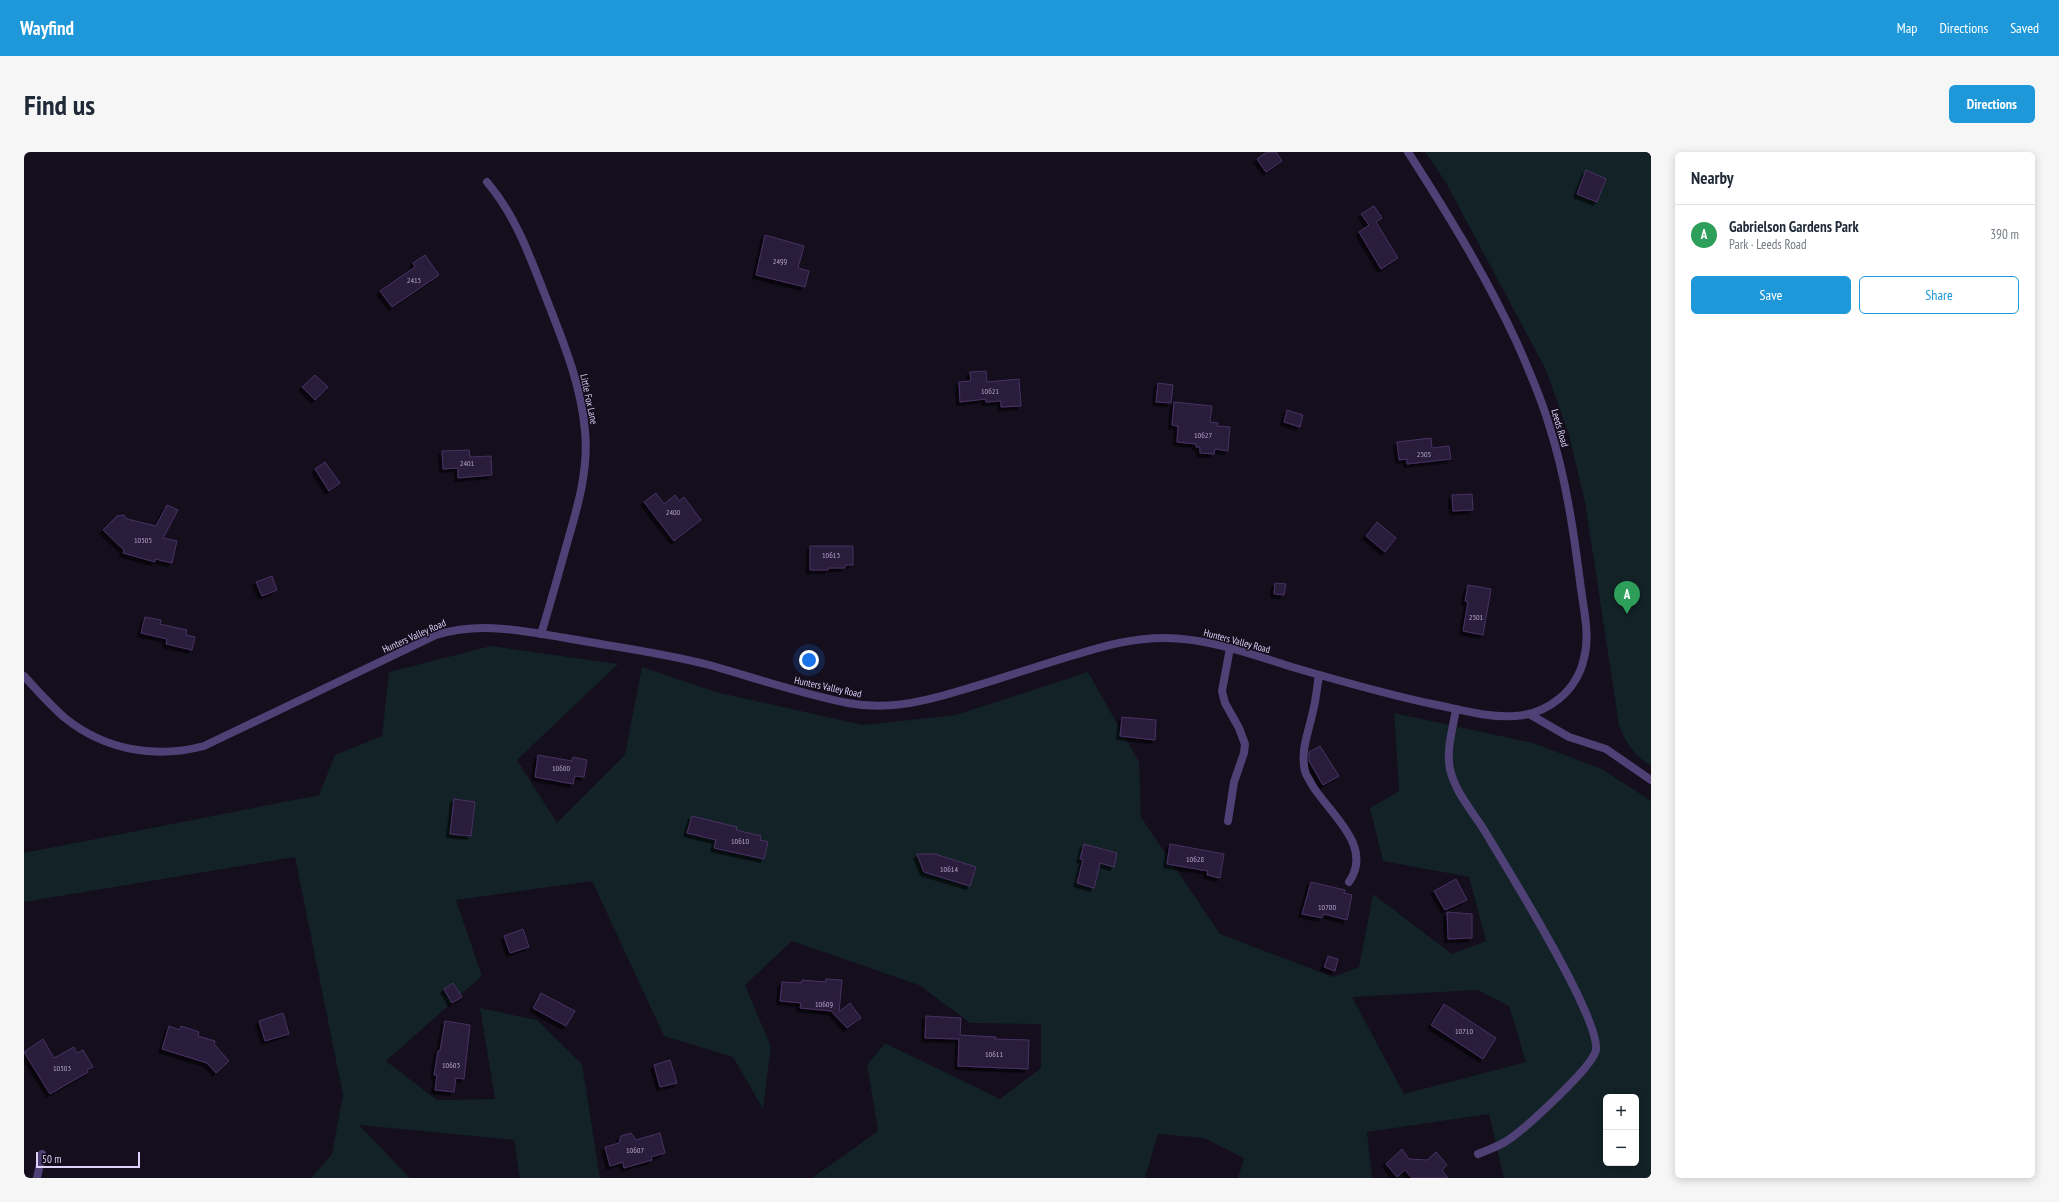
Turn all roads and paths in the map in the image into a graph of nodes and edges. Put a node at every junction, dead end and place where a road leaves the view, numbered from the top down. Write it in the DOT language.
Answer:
graph roads {
  1 [pos="1408,152"];
  2 [pos="487,182"];
  3 [pos="541,634"];
  4 [pos="1230,648"];
  5 [pos="1319,675"];
  6 [pos="24,676"];
  7 [pos="1456,709"];
  8 [pos="1529,714"];
  9 [pos="1651,780"];
  10 [pos="1228,821"];
  11 [pos="1349,882"];
  12 [pos="42,1154"];
  13 [pos="1478,1154"];
  14 [pos="37,1178"];
  1 -- 8 [label="street, Leeds Road"];
  2 -- 3 [label="street, Little Fox Lane"];
  3 -- 4 [label="street, Hunters Valley Road"];
  3 -- 6 [label="street, Hunters Valley Road"];
  4 -- 5 [label="street, Hunters Valley Road"];
  4 -- 10 [label="street"];
  5 -- 7 [label="street, Hunters Valley Road"];
  5 -- 11 [label="street"];
  7 -- 8 [label="street, Hunters Valley Road"];
  7 -- 13 [label="street"];
  8 -- 9 [label="street"];
  12 -- 14 [label="street"];
}
